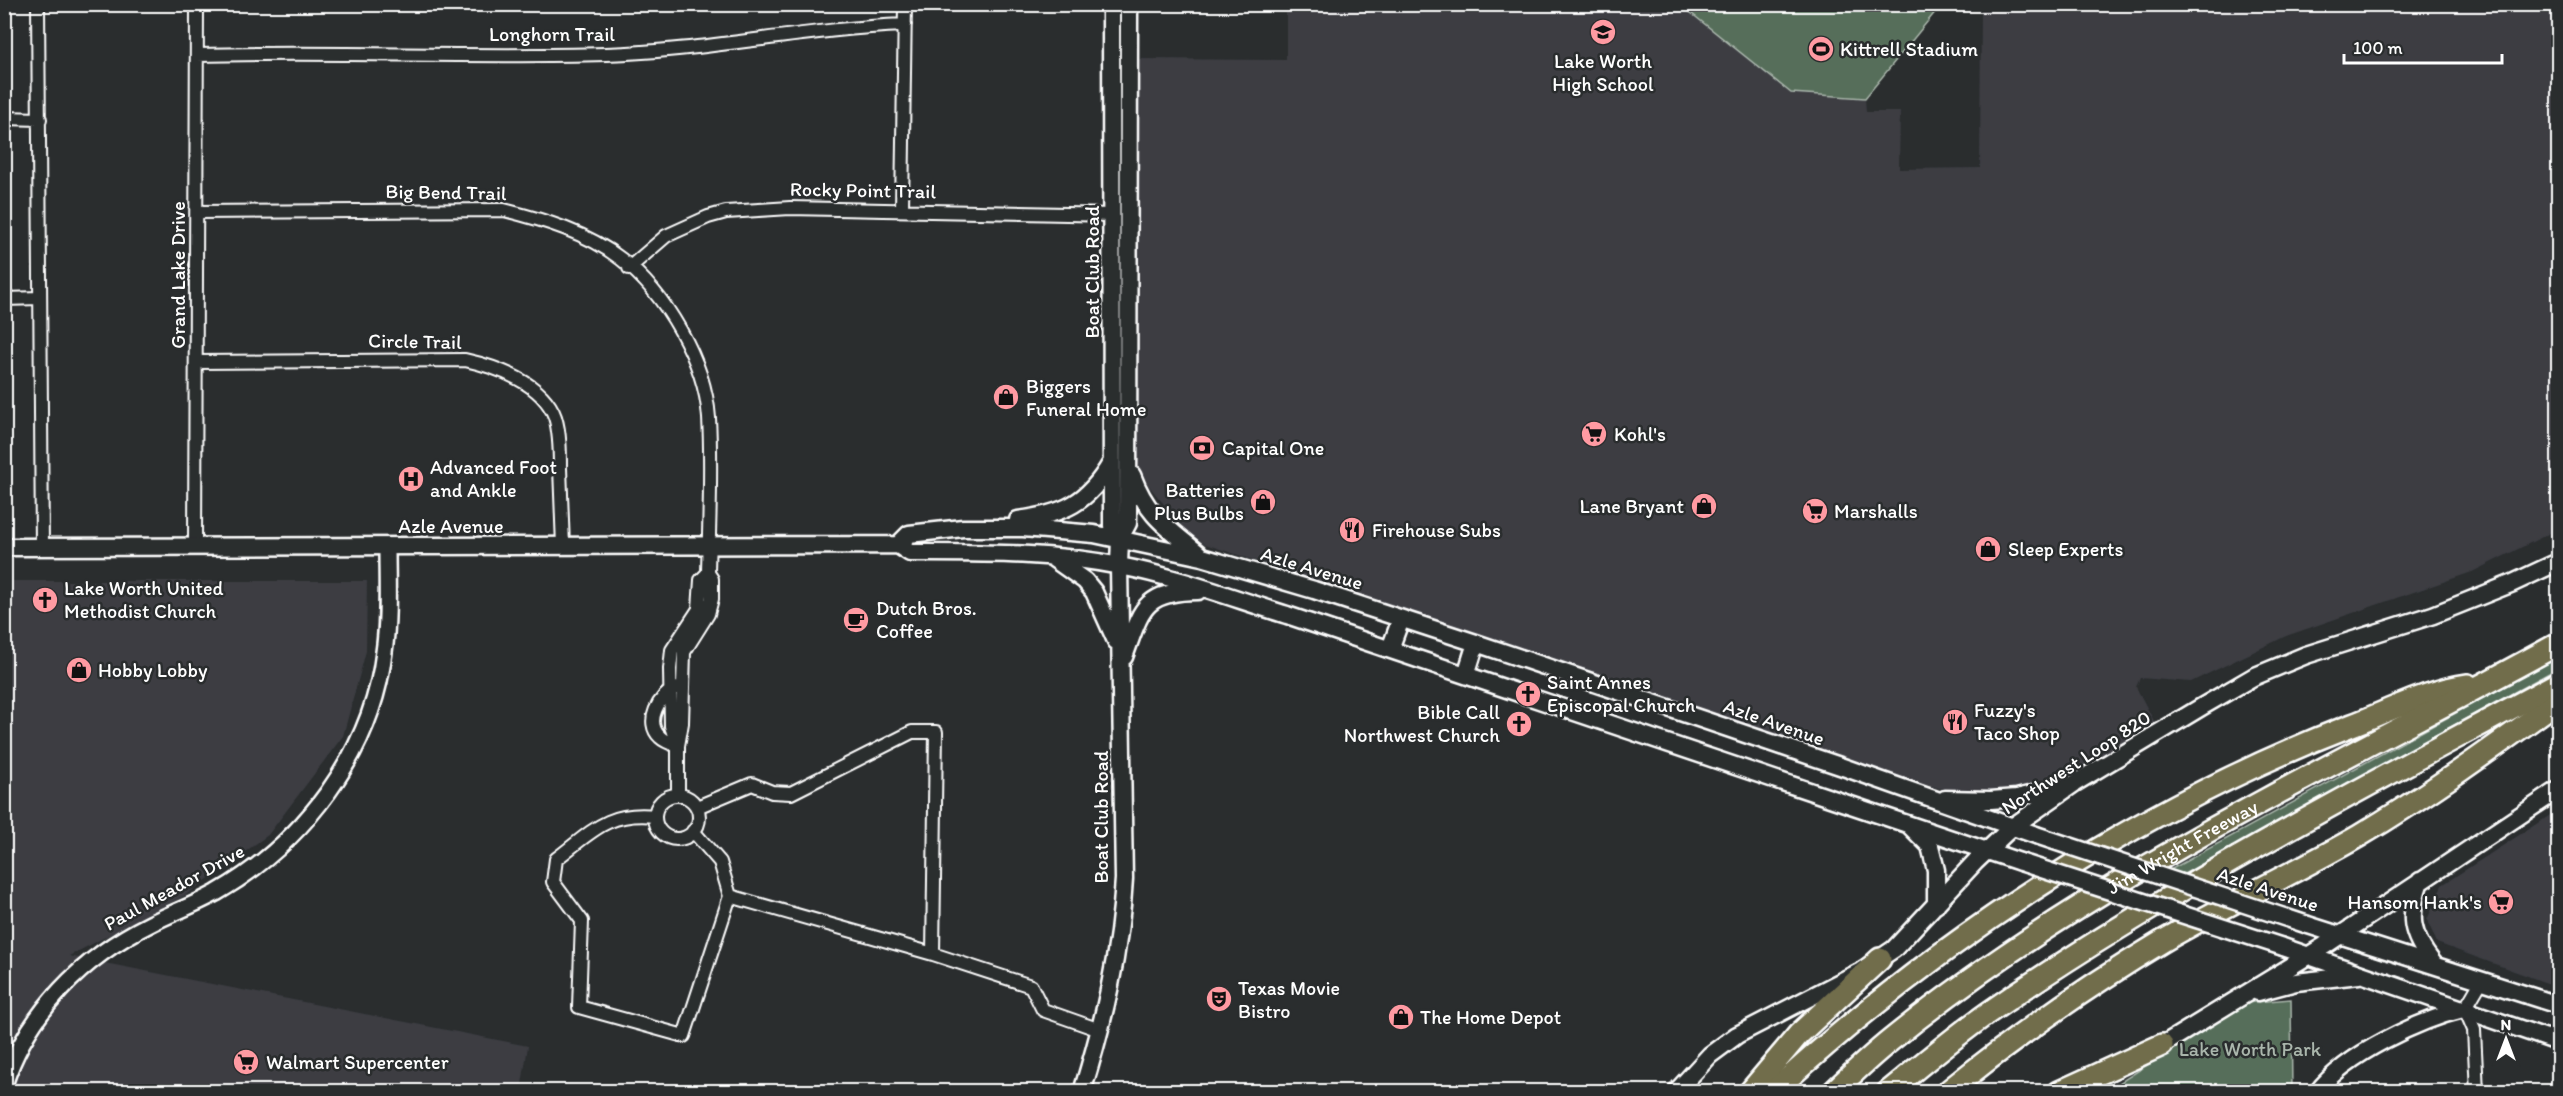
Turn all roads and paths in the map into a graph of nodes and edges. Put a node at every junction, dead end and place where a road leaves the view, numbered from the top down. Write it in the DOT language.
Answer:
graph roads {
  1 [pos="38,4"];
  2 [pos="196,4"];
  3 [pos="905,4"];
  4 [pos="1111,4"];
  5 [pos="1129,4"];
  6 [pos="905,26"];
  7 [pos="197,56"];
  8 [pos="4,118"];
  9 [pos="39,119"];
  10 [pos="902,210"];
  11 [pos="198,212"];
  12 [pos="1113,215"];
  13 [pos="629,268"];
  14 [pos="40,298"];
  15 [pos="4,299"];
  16 [pos="197,362"];
  17 [pos="1120,462"];
  18 [pos="963,528"];
  19 [pos="1120,538"];
  20 [pos="898,545"];
  21 [pos="195,546"];
  22 [pos="563,546"];
  23 [pos="708,546"];
  24 [pos="4,547"];
  25 [pos="42,547"];
  26 [pos="387,547"];
  27 [pos="1051,557"];
  28 [pos="1202,557"];
  29 [pos="2559,562"];
  30 [pos="1119,566"];
  31 [pos="1210,591"];
  32 [pos="1401,619"];
  33 [pos="1476,644"];
  34 [pos="2559,644"];
  35 [pos="1390,649"];
  36 [pos="1121,666"];
  37 [pos="1466,675"];
  38 [pos="2559,683"];
  39 [pos="2487,684"];
  40 [pos="676,688"];
  41 [pos="2559,701"];
  42 [pos="678,746"];
  43 [pos="2074,783"];
  44 [pos="2559,790"];
  45 [pos="678,795"];
  46 [pos="1929,798"];
  47 [pos="697,807"];
  48 [pos="655,816"];
  49 [pos="1907,823"];
  50 [pos="2012,827"];
  51 [pos="693,831"];
  52 [pos="1986,851"];
  53 [pos="2420,881"];
  54 [pos="730,896"];
  55 [pos="1936,905"];
  56 [pos="2340,934"];
  57 [pos="933,954"];
  58 [pos="2308,955"];
  59 [pos="1880,959"];
  60 [pos="2433,963"];
  61 [pos="2367,974"];
  62 [pos="2482,980"];
  63 [pos="2240,998"];
  64 [pos="2559,1005"];
  65 [pos="2465,1009"];
  66 [pos="1100,1030"];
  67 [pos="2559,1042"];
  68 [pos="2162,1045"];
  69 [pos="4,1085"];
  70 [pos="1082,1092"];
  71 [pos="1676,1092"];
  72 [pos="1750,1092"];
  73 [pos="1773,1092"];
  74 [pos="1833,1092"];
  75 [pos="1888,1092"];
  76 [pos="1947,1092"];
  77 [pos="2059,1092"];
  78 [pos="2086,1092"];
  79 [pos="2317,1092"];
  80 [pos="2477,1092"];
  1 -- 9 [label="street"];
  2 -- 7 [label="street, Grand Lake Drive"];
  3 -- 6 [label="street"];
  4 -- 12 [label="main road, Boat Club Road"];
  5 -- 17 [label="main road, Boat Club Road"];
  6 -- 7 [label="street, Longhorn Trail"];
  6 -- 10 [label="street"];
  7 -- 11 [label="street, Grand Lake Drive"];
  8 -- 9 [label="street"];
  9 -- 14 [label="street"];
  10 -- 12 [label="street, Rocky Point Trail"];
  10 -- 13 [label="street, Rocky Point Trail"];
  11 -- 13 [label="street, Big Bend Trail"];
  11 -- 16 [label="street, Grand Lake Drive"];
  12 -- 17 [label="main road, Boat Club Road"];
  13 -- 23 [label="street, Big Bend Trail"];
  14 -- 15 [label="street"];
  14 -- 25 [label="street"];
  16 -- 21 [label="street, Grand Lake Drive"];
  16 -- 22 [label="street, Circle Trail"];
  17 -- 18 [label="main road"];
  17 -- 19 [label="main road, Boat Club Road"];
  17 -- 28 [label="main road"];
  18 -- 19 [label="main road, Azle Avenue"];
  18 -- 20 [label="main road, Azle Avenue"];
  19 -- 28 [label="main road, Azle Avenue"];
  19 -- 30 [label="main road, Boat Club Road"];
  20 -- 23 [label="main road, Azle Avenue"];
  20 -- 27 [label="main road, Azle Avenue"];
  21 -- 25 [label="main road, Azle Avenue"];
  21 -- 26 [label="main road, Azle Avenue"];
  22 -- 23 [label="main road, Azle Avenue"];
  22 -- 26 [label="main road, Azle Avenue"];
  23 -- 40 [label="street, Big Bend Trail"];
  24 -- 25 [label="main road, Azle Avenue"];
  26 -- 69 [label="street, Paul Meador Drive"];
  27 -- 30 [label="main road, Azle Avenue"];
  27 -- 36 [label="main road"];
  28 -- 32 [label="main road, Azle Avenue"];
  29 -- 43 [label="main road, Northwest Loop 820"];
  30 -- 31 [label="main road, Azle Avenue"];
  30 -- 36 [label="main road, Boat Club Road"];
  31 -- 35 [label="main road, Azle Avenue"];
  31 -- 36 [label="main road, Azle Avenue"];
  32 -- 33 [label="main road, Azle Avenue"];
  32 -- 35 [label="main road"];
  33 -- 37 [label="main road"];
  33 -- 46 [label="main road, Azle Avenue"];
  34 -- 39 [label="highway, Jim Wright Freeway"];
  35 -- 37 [label="main road, Azle Avenue"];
  36 -- 66 [label="main road, Boat Club Road"];
  37 -- 49 [label="main road, Azle Avenue"];
  38 -- 75 [label="highway, Jim Wright Freeway"];
  39 -- 73 [label="highway"];
  39 -- 74 [label="highway, Jim Wright Freeway"];
  40 -- 42 [label="street"];
  40 -- 42 [label="street"];
  41 -- 76 [label="highway"];
  42 -- 45 [label="street"];
  43 -- 46 [label="main road"];
  43 -- 50 [label="main road, Northwest Loop 820"];
  44 -- 53 [label="main road"];
  45 -- 47 [label="street"];
  45 -- 48 [label="street"];
  46 -- 50 [label="main road, Azle Avenue"];
  47 -- 51 [label="street"];
  47 -- 57 [label="street"];
  48 -- 51 [label="street"];
  48 -- 54 [label="street"];
  49 -- 52 [label="main road, Azle Avenue"];
  49 -- 55 [label="main road"];
  50 -- 52 [label="main road, Northwest Loop 820"];
  50 -- 56 [label="main road, Azle Avenue, bridge"];
  51 -- 54 [label="street"];
  52 -- 55 [label="main road, Northwest Loop 820"];
  52 -- 58 [label="main road, Azle Avenue, bridge"];
  53 -- 56 [label="main road"];
  53 -- 60 [label="main road"];
  54 -- 57 [label="street"];
  55 -- 59 [label="main road, Northwest Loop 820"];
  56 -- 58 [label="main road"];
  56 -- 60 [label="main road, Azle Avenue"];
  57 -- 66 [label="street"];
  58 -- 61 [label="main road, Azle Avenue"];
  58 -- 63 [label="main road"];
  59 -- 71 [label="main road, Northwest Loop 820"];
  59 -- 72 [label="highway"];
  60 -- 62 [label="main road, Azle Avenue"];
  61 -- 63 [label="main road"];
  61 -- 65 [label="main road, Azle Avenue"];
  62 -- 64 [label="main road, Azle Avenue"];
  62 -- 65 [label="street"];
  63 -- 68 [label="main road"];
  65 -- 67 [label="main road, Azle Avenue"];
  65 -- 79 [label="street"];
  65 -- 80 [label="street"];
  66 -- 70 [label="main road, Boat Club Road"];
  68 -- 77 [label="highway"];
  68 -- 78 [label="main road"];
}
